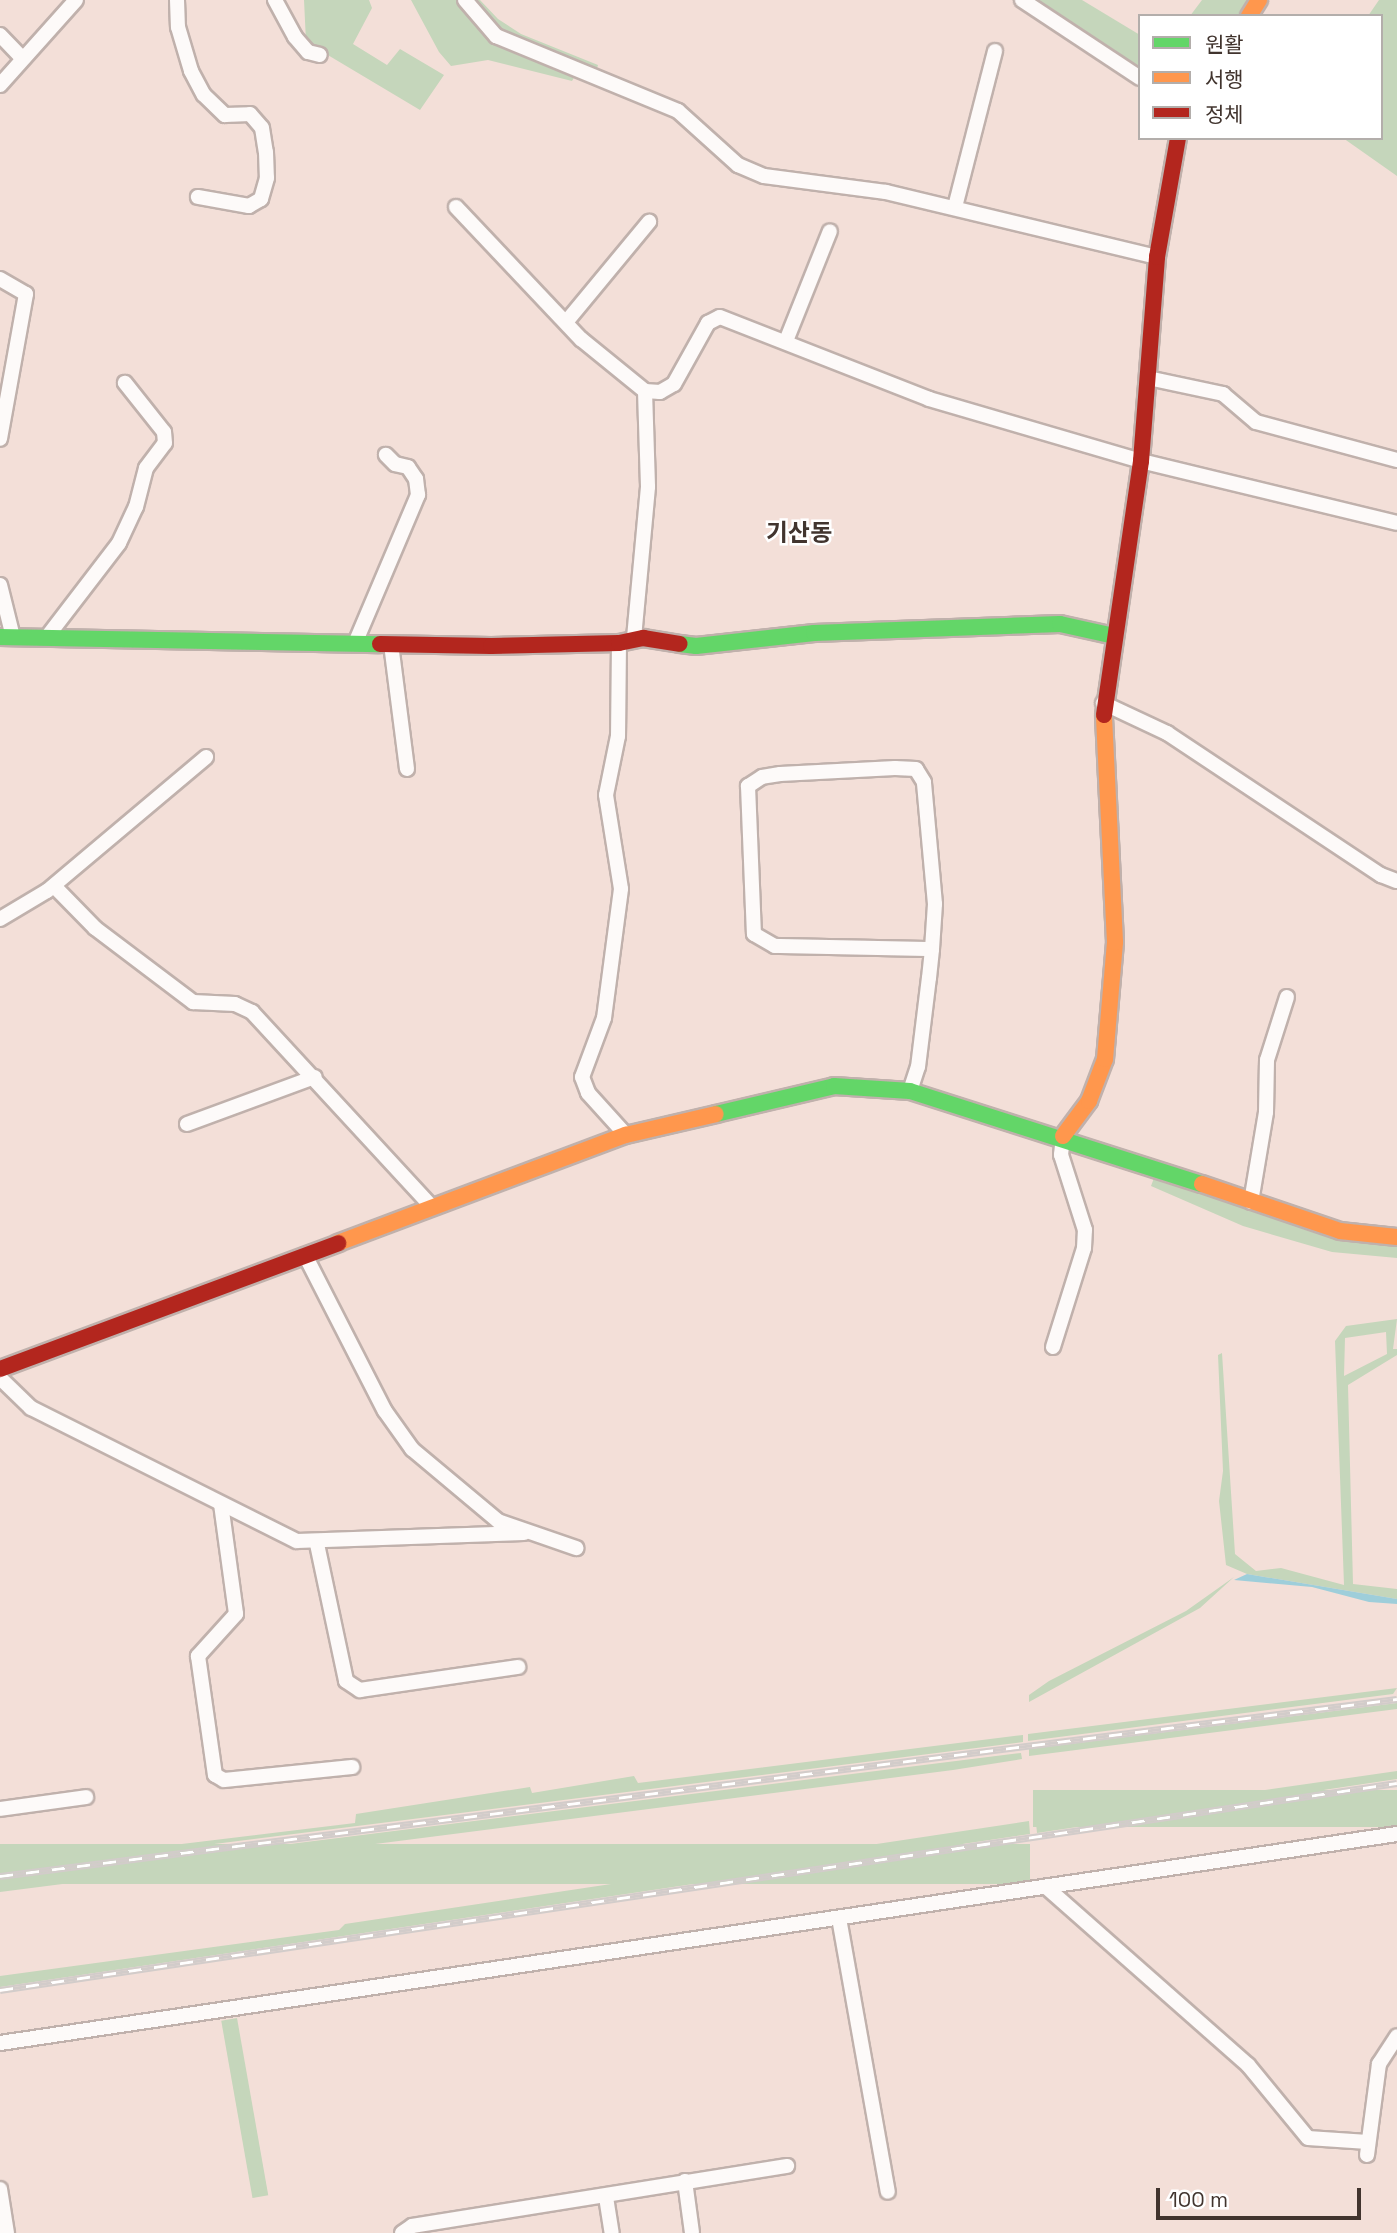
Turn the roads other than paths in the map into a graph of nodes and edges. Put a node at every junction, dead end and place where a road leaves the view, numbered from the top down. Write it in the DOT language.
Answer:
graph roads {
  1 [pos="76,0"];
  2 [pos="177,0"];
  3 [pos="275,0"];
  4 [pos="466,0"];
  5 [pos="1025,2"];
  6 [pos="0,35"];
  7 [pos="995,51"];
  8 [pos="320,55"];
  9 [pos="22,58"];
  10 [pos="1138,77"];
  11 [pos="0,85"];
  12 [pos="1178,140"];
  13 [pos="198,197"];
  14 [pos="456,207"];
  15 [pos="955,207"];
  16 [pos="649,222"];
  17 [pos="830,231"];
  18 [pos="1157,257"];
  19 [pos="0,279"];
  20 [pos="567,321"];
  21 [pos="786,341"];
  22 [pos="1148,378"];
  23 [pos="125,383"];
  24 [pos="645,391"];
  25 [pos="0,439"];
  26 [pos="386,454"];
  27 [pos="1397,460"];
  28 [pos="1141,461"];
  29 [pos="1397,523"];
  30 [pos="0,585"];
  31 [pos="1110,635"];
  32 [pos="7,637"];
  33 [pos="47,637"];
  34 [pos="627,641"];
  35 [pos="356,642"];
  36 [pos="391,644"];
  37 [pos="1103,704"];
  38 [pos="206,757"];
  39 [pos="407,769"];
  40 [pos="1397,881"];
  41 [pos="54,886"];
  42 [pos="0,919"];
  43 [pos="932,948"];
  44 [pos="1287,997"];
  45 [pos="315,1077"];
  46 [pos="910,1091"];
  47 [pos="187,1124"];
  48 [pos="626,1135"];
  49 [pos="1063,1136"];
  50 [pos="1251,1202"];
  51 [pos="429,1205"];
  52 [pos="1397,1237"];
  53 [pos="305,1255"];
  54 [pos="1053,1346"];
  55 [pos="0,1369"];
  56 [pos="0,1378"];
  57 [pos="221,1504"];
  58 [pos="524,1533"];
  59 [pos="317,1544"];
  60 [pos="576,1548"];
  61 [pos="518,1667"];
  62 [pos="352,1767"];
  63 [pos="86,1797"];
  64 [pos="0,1809"];
  65 [pos="1397,1834"];
  66 [pos="1046,1886"];
  67 [pos="839,1918"];
  68 [pos="1397,2036"];
  69 [pos="0,2043"];
  70 [pos="787,2166"];
  71 [pos="684,2181"];
  72 [pos="0,2189"];
  73 [pos="888,2192"];
  74 [pos="606,2197"];
  75 [pos="7,2233"];
  76 [pos="402,2233"];
  77 [pos="612,2233"];
  78 [pos="692,2233"];
  1 -- 9 [label="street"];
  2 -- 13 [label="street"];
  3 -- 8 [label="street"];
  4 -- 15 [label="street"];
  5 -- 10 [label="street"];
  6 -- 9 [label="street"];
  7 -- 15 [label="street"];
  9 -- 11 [label="street"];
  12 -- 18 [label="street"];
  14 -- 20 [label="street"];
  15 -- 18 [label="street"];
  16 -- 20 [label="street"];
  17 -- 21 [label="street"];
  18 -- 22 [label="street"];
  19 -- 25 [label="street"];
  20 -- 24 [label="street"];
  21 -- 24 [label="street"];
  21 -- 28 [label="street"];
  22 -- 27 [label="street"];
  22 -- 28 [label="street"];
  23 -- 33 [label="street"];
  24 -- 34 [label="street"];
  26 -- 35 [label="street"];
  28 -- 29 [label="street"];
  28 -- 31 [label="street"];
  30 -- 32 [label="street"];
  31 -- 34 [label="street"];
  31 -- 37 [label="street"];
  32 -- 33 [label="street"];
  33 -- 35 [label="street"];
  34 -- 36 [label="street"];
  34 -- 48 [label="street"];
  35 -- 36 [label="street"];
  36 -- 39 [label="street"];
  37 -- 40 [label="street"];
  37 -- 49 [label="street"];
  38 -- 41 [label="street"];
  41 -- 42 [label="street"];
  41 -- 45 [label="street"];
  43 -- 43 [label="street"];
  43 -- 46 [label="street"];
  44 -- 50 [label="street"];
  45 -- 47 [label="street"];
  45 -- 51 [label="street"];
  46 -- 48 [label="street"];
  46 -- 49 [label="street"];
  48 -- 51 [label="street"];
  49 -- 50 [label="street"];
  49 -- 54 [label="street"];
  50 -- 52 [label="street"];
  51 -- 53 [label="street"];
  53 -- 55 [label="street"];
  53 -- 58 [label="street"];
  56 -- 57 [label="street"];
  57 -- 59 [label="street"];
  57 -- 62 [label="street"];
  58 -- 59 [label="street"];
  58 -- 60 [label="street"];
  59 -- 61 [label="street"];
  63 -- 64 [label="street"];
  65 -- 66 [label="street"];
  66 -- 67 [label="street"];
  66 -- 68 [label="street"];
  67 -- 69 [label="street"];
  67 -- 73 [label="street"];
  70 -- 71 [label="street"];
  71 -- 74 [label="street"];
  71 -- 78 [label="street"];
  72 -- 75 [label="street"];
  74 -- 76 [label="street"];
  74 -- 77 [label="street"];
}
